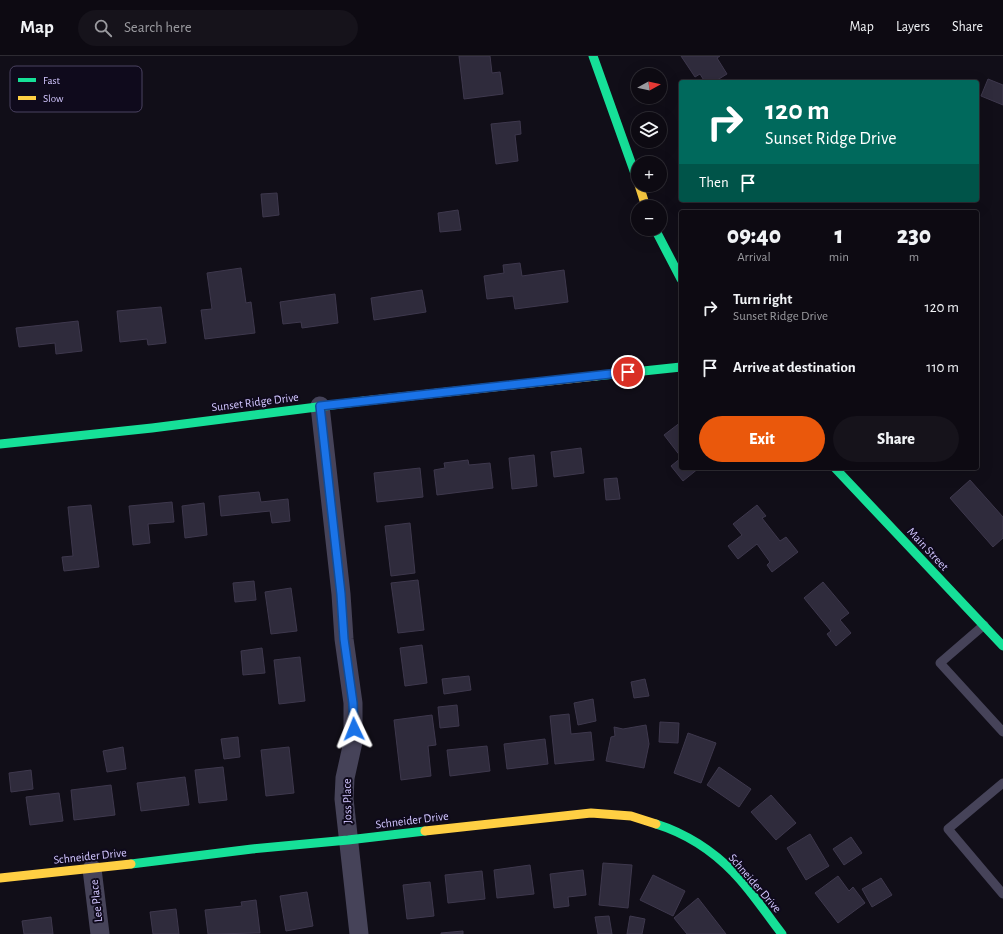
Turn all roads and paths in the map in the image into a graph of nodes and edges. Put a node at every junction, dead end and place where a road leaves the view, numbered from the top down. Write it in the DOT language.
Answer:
graph roads {
  1 [pos="593,56"];
  2 [pos="631,162"];
  3 [pos="659,236"];
  4 [pos="679,275"];
  5 [pos="679,367"];
  6 [pos="320,406"];
  7 [pos="0,444"];
  8 [pos="837,470"];
  9 [pos="984,625"];
  10 [pos="1003,646"];
  11 [pos="1003,732"];
  12 [pos="1003,783"];
  13 [pos="348,840"];
  14 [pos="92,869"];
  15 [pos="0,878"];
  16 [pos="1003,894"];
  17 [pos="100,934"];
  18 [pos="359,934"];
  19 [pos="782,934"];
  1 -- 2 [label="street"];
  3 -- 4 [label="street"];
  5 -- 6 [label="street, Sunset Ridge Drive"];
  6 -- 7 [label="street, Sunset Ridge Drive"];
  6 -- 13 [label="street, Joss Place"];
  8 -- 9 [label="street, Main Street"];
  9 -- 10 [label="street, Main Street"];
  9 -- 11 [label="lane"];
  12 -- 16 [label="lane"];
  13 -- 14 [label="street, Schneider Drive"];
  13 -- 18 [label="street, Joss Place"];
  13 -- 19 [label="street, Schneider Drive"];
  14 -- 15 [label="street, Schneider Drive"];
  14 -- 17 [label="street, Lee Place"];
}
